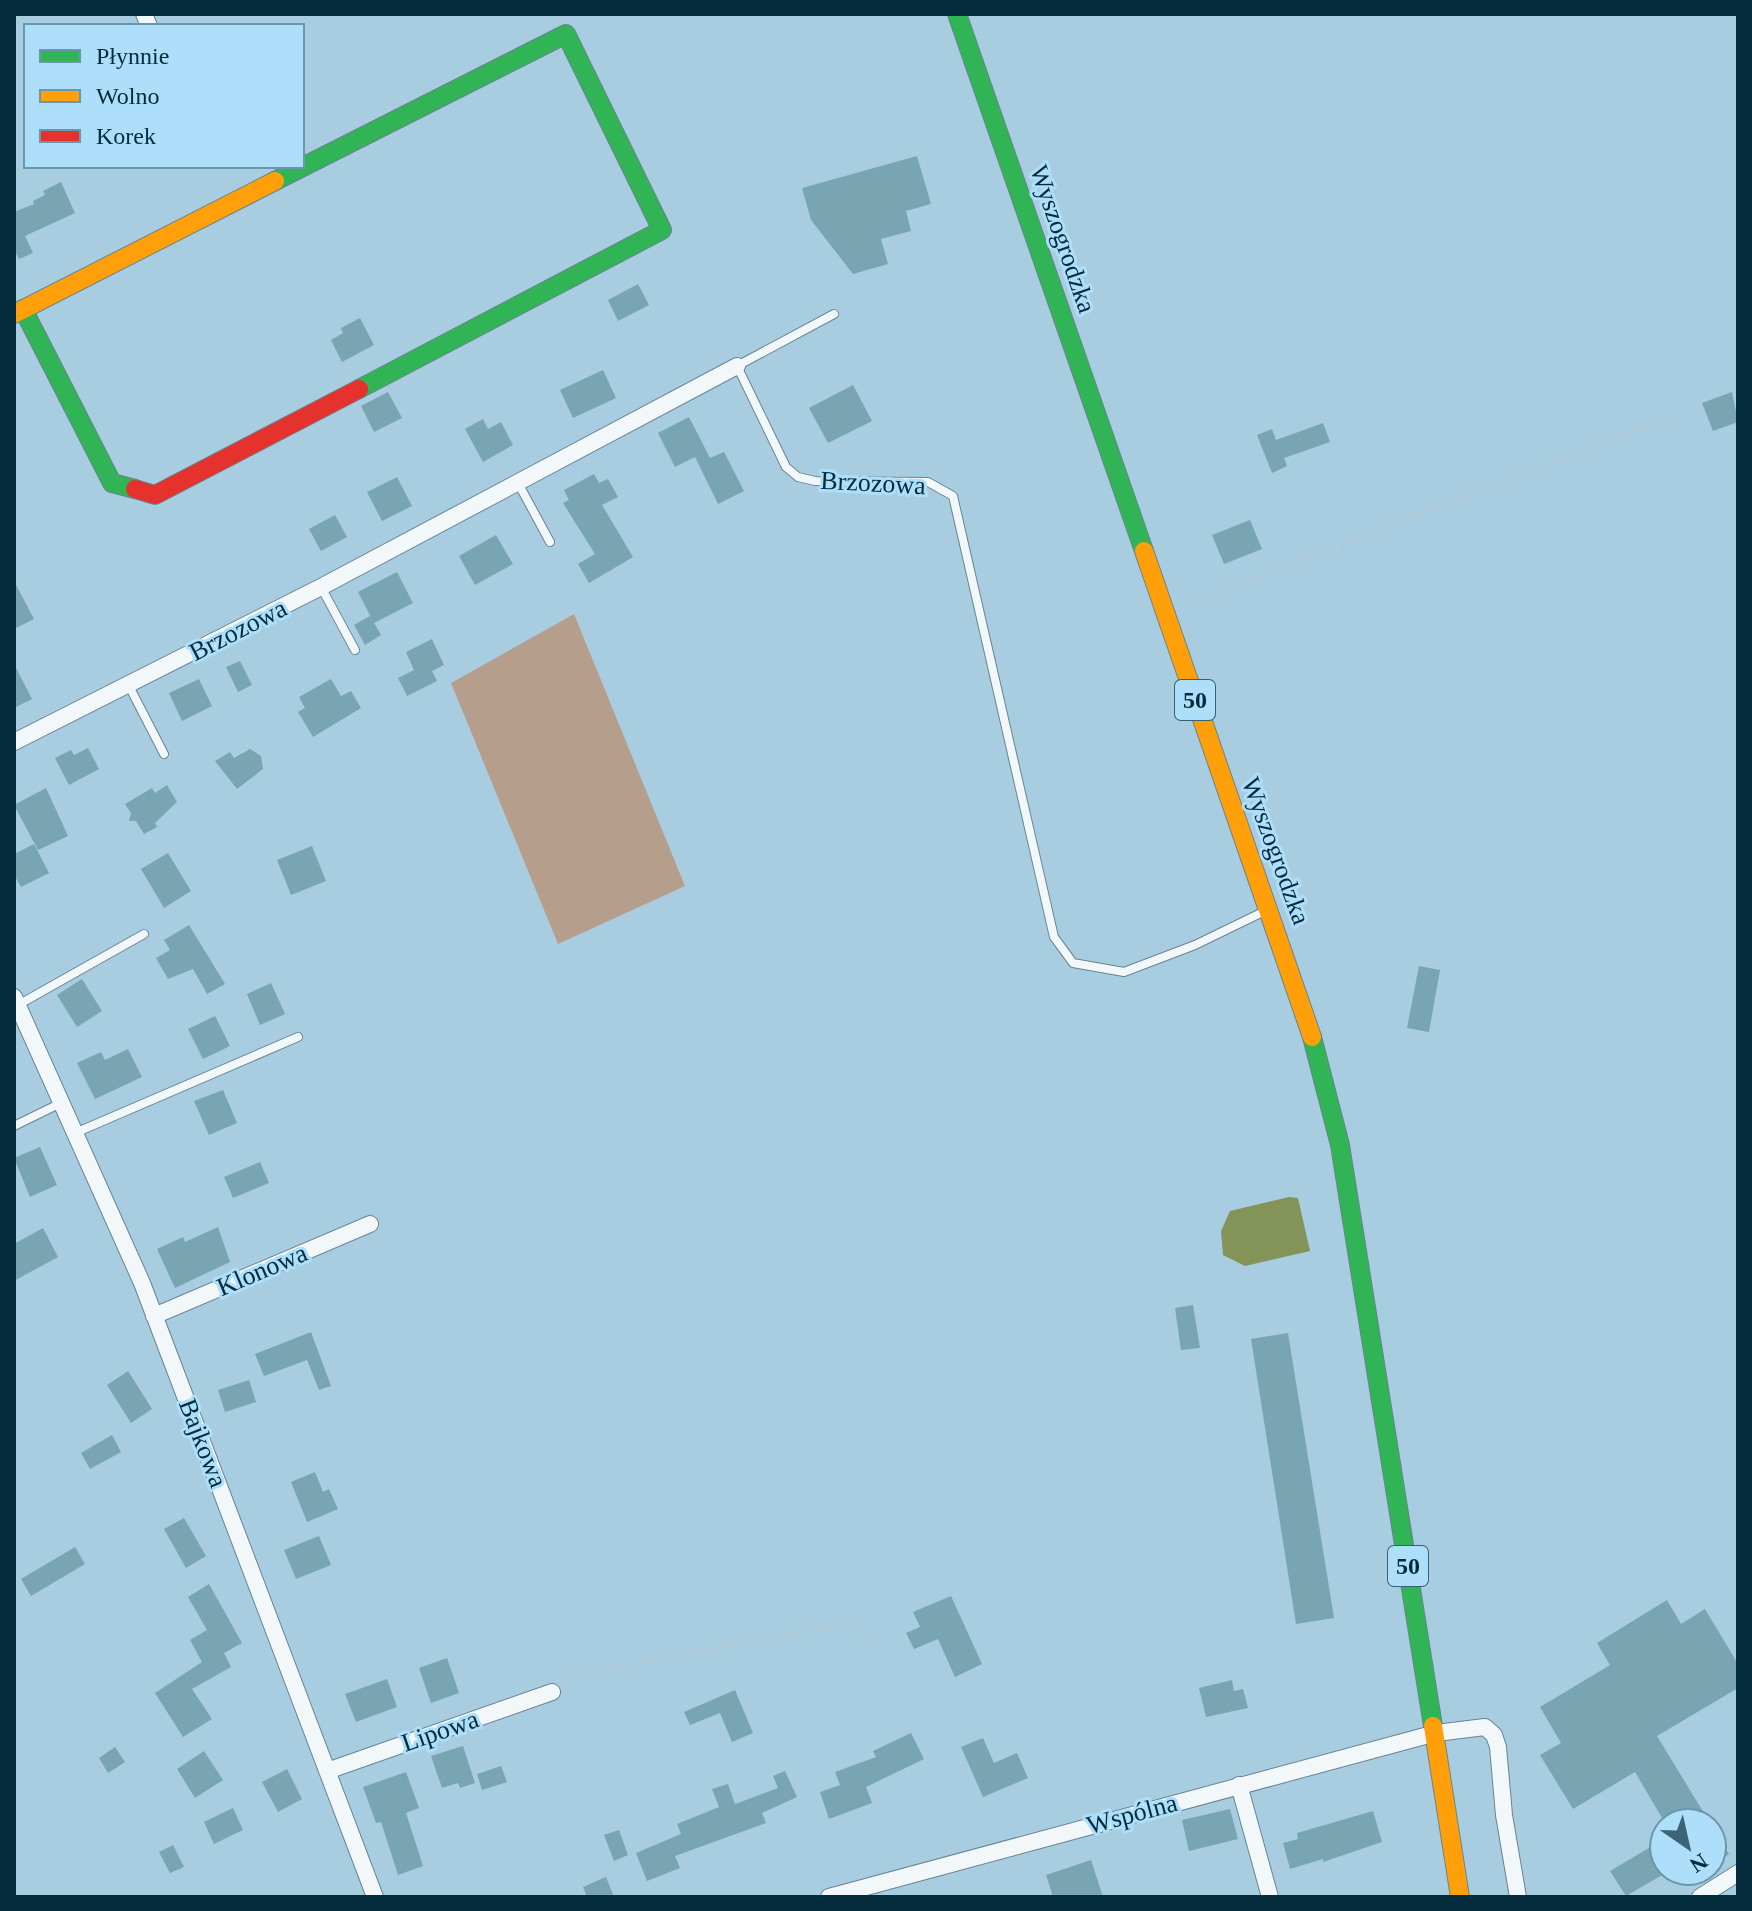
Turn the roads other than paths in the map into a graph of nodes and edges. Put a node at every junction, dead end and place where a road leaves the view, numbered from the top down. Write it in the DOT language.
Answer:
graph roads {
  1 [pos="957,14"];
  2 [pos="304,167"];
  3 [pos="302,168"];
  4 [pos="19,312"];
  5 [pos="834,314"];
  6 [pos="737,366"];
  7 [pos="518,482"];
  8 [pos="550,542"];
  9 [pos="321,587"];
  10 [pos="355,650"];
  11 [pos="129,686"];
  12 [pos="14,742"];
  13 [pos="164,754"];
  14 [pos="1270,909"];
  15 [pos="144,934"];
  16 [pos="16,1001"];
  17 [pos="298,1037"];
  18 [pos="62,1103"];
  19 [pos="14,1126"];
  20 [pos="75,1133"];
  21 [pos="370,1224"];
  22 [pos="154,1316"];
  23 [pos="552,1692"];
  24 [pos="1436,1733"];
  25 [pos="327,1771"];
  26 [pos="1239,1785"];
  27 [pos="1738,1873"];
  28 [pos="1704,1896"];
  29 [pos="375,1897"];
  30 [pos="829,1897"];
  31 [pos="1270,1897"];
  32 [pos="1460,1897"];
  33 [pos="1518,1897"];
  1 -- 14 [label="main road, Wyszogrodzka / 50"];
  2 -- 4 [label="main road"];
  3 -- 4 [label="main road"];
  5 -- 6 [label="lane"];
  6 -- 7 [label="street, Brzozowa"];
  6 -- 14 [label="lane, Brzozowa"];
  7 -- 8 [label="lane"];
  7 -- 9 [label="street, Brzozowa"];
  9 -- 10 [label="lane"];
  9 -- 11 [label="street, Brzozowa"];
  11 -- 12 [label="street, Brzozowa"];
  11 -- 13 [label="lane"];
  14 -- 24 [label="main road, Wyszogrodzka / 50"];
  15 -- 16 [label="lane"];
  16 -- 18 [label="street, Bajkowa"];
  17 -- 20 [label="lane"];
  18 -- 19 [label="lane"];
  18 -- 20 [label="street, Bajkowa"];
  20 -- 22 [label="street, Bajkowa"];
  21 -- 22 [label="street, Klonowa"];
  22 -- 25 [label="street, Bajkowa"];
  23 -- 25 [label="street, Lipowa"];
  24 -- 26 [label="street, Wspólna"];
  24 -- 32 [label="main road, Wyszogrodzka / 50"];
  24 -- 33 [label="street"];
  25 -- 29 [label="street, Bajkowa"];
  26 -- 30 [label="street, Wspólna"];
  26 -- 31 [label="street"];
  27 -- 28 [label="street"];
}
